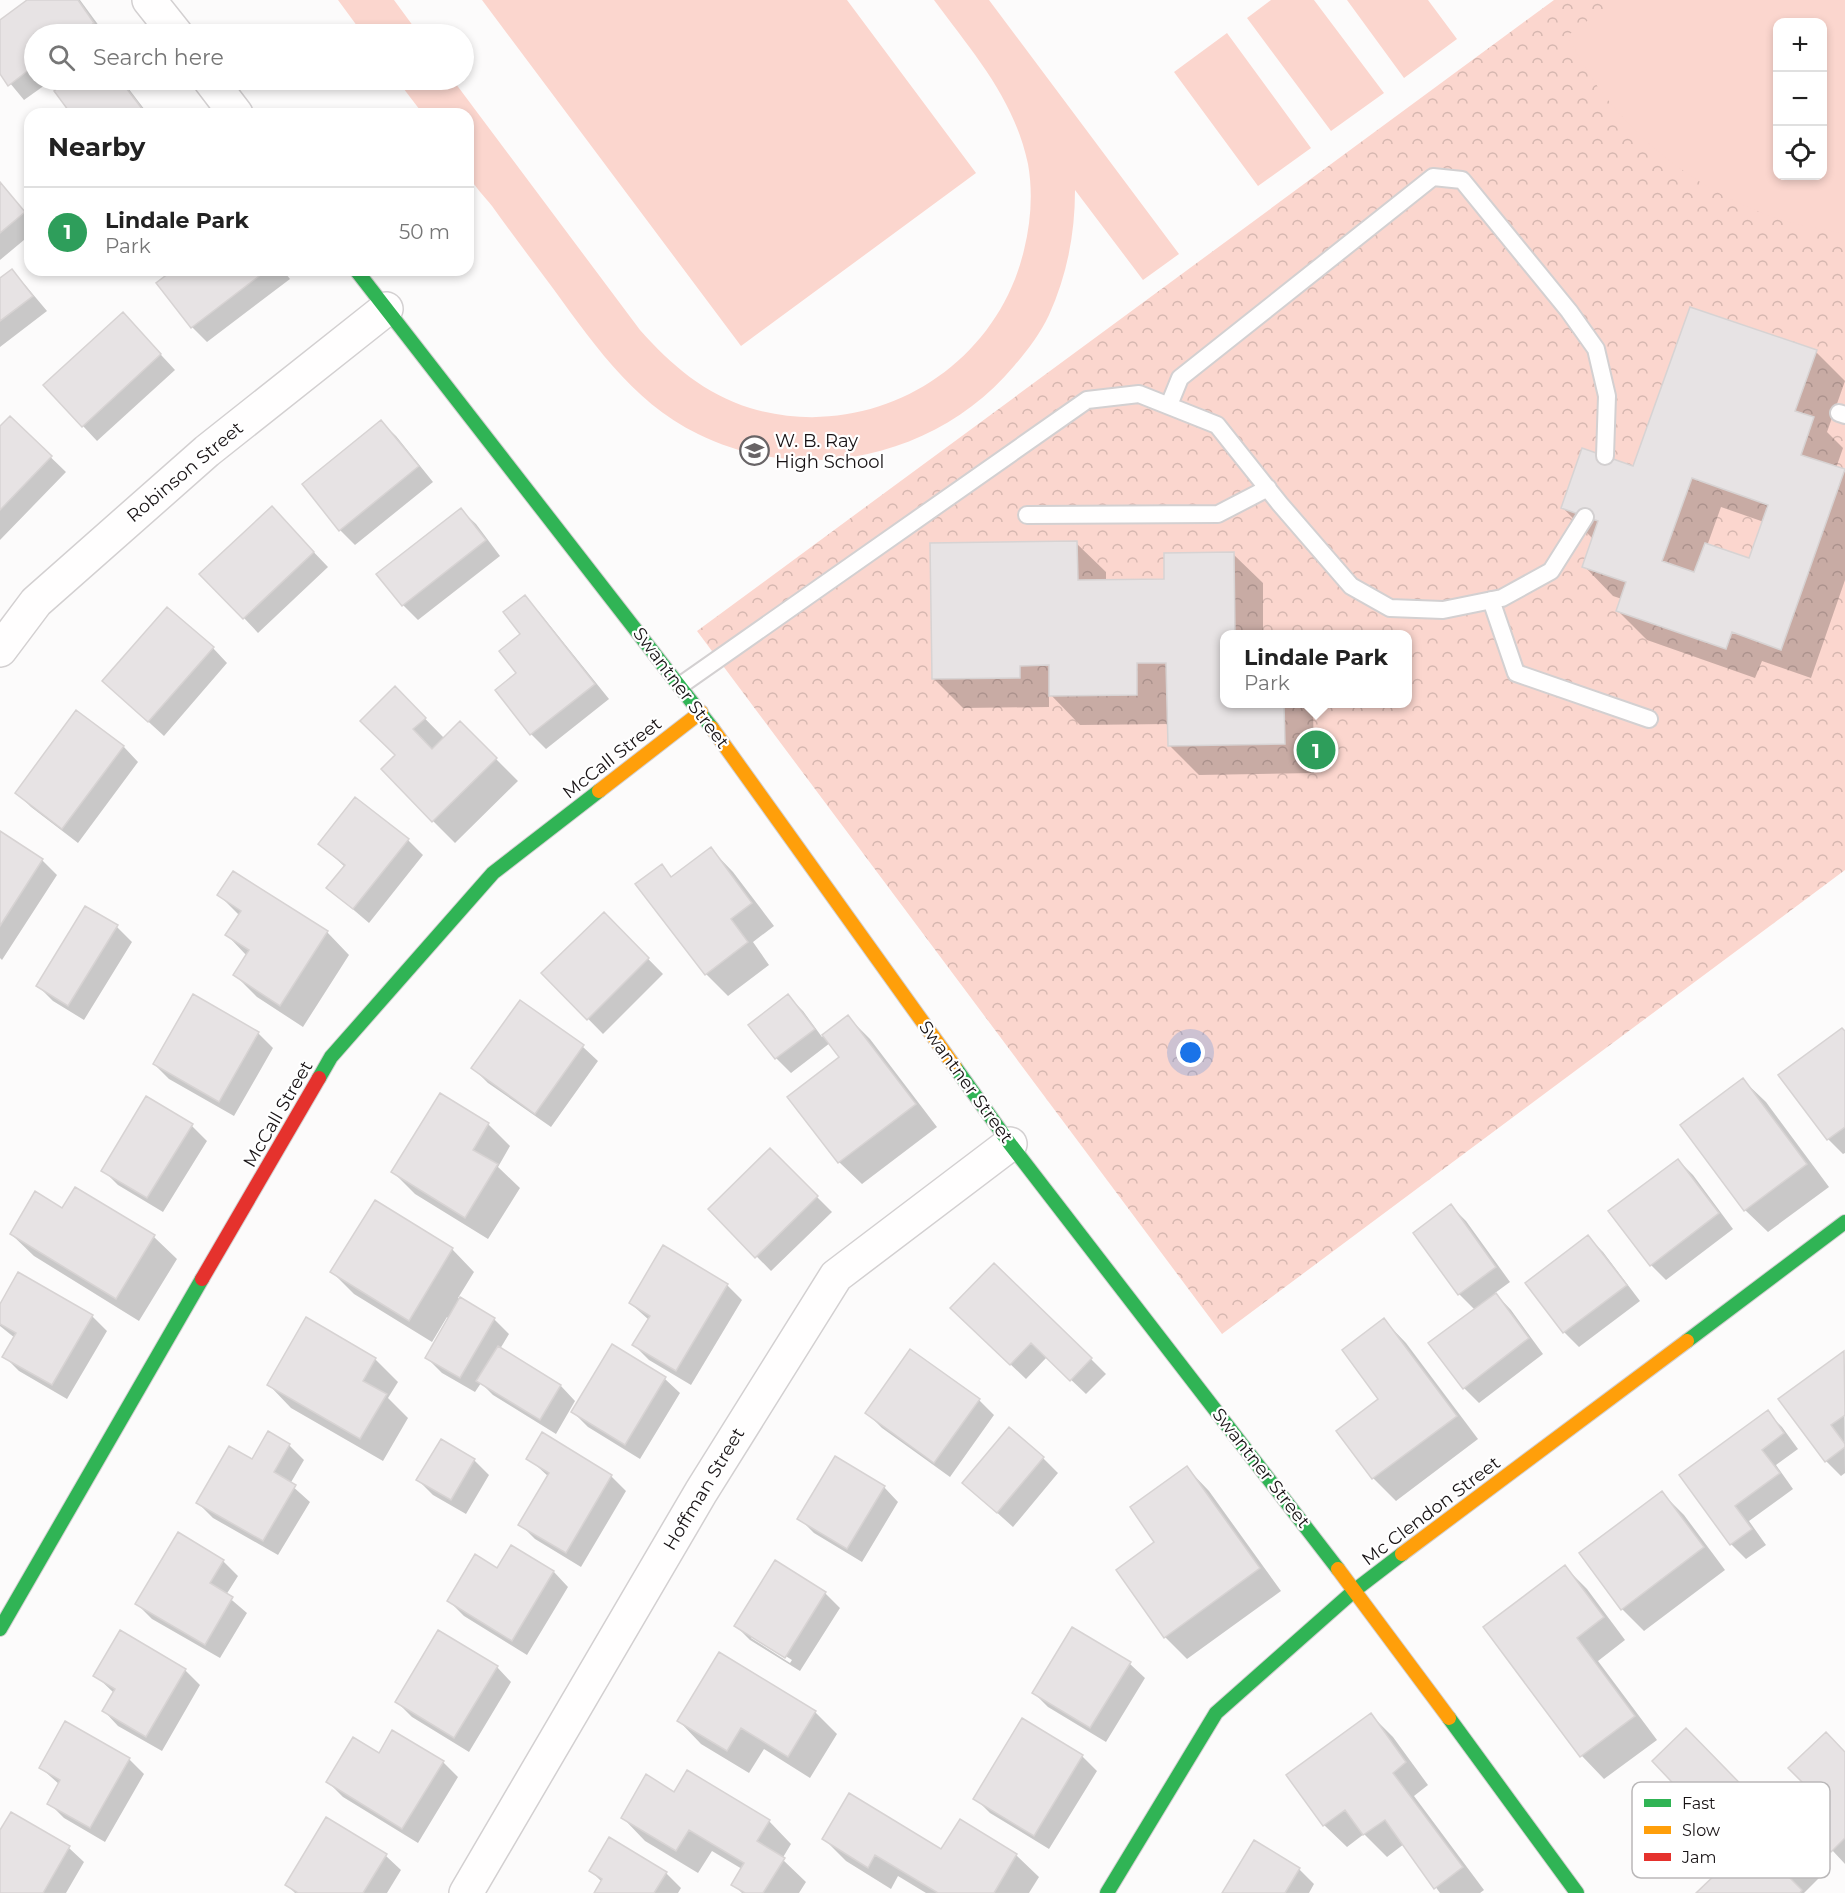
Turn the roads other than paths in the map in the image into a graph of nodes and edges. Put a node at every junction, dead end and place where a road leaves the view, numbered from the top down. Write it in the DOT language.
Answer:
graph roads {
  1 [pos="149,0"];
  2 [pos="168,24"];
  3 [pos="218,90"];
  4 [pos="231,108"];
  5 [pos="361,276"];
  6 [pos="386,309"];
  7 [pos="1168,405"];
  8 [pos="1605,456"];
  9 [pos="1268,488"];
  10 [pos="1027,515"];
  11 [pos="1585,516"];
  12 [pos="1491,600"];
  13 [pos="0,650"];
  14 [pos="681,685"];
  15 [pos="701,712"];
  16 [pos="1649,719"];
  17 [pos="1010,1144"];
  18 [pos="1845,1222"];
  19 [pos="1355,1590"];
  20 [pos="0,1629"];
  21 [pos="466,1893"];
  22 [pos="1107,1893"];
  23 [pos="1577,1893"];
  1 -- 2 [label="street"];
  3 -- 4 [label="street"];
  5 -- 6 [label="street, Swantner Street"];
  6 -- 13 [label="street, Robinson Street"];
  6 -- 14 [label="street, Swantner Street"];
  7 -- 8 [label="lane"];
  7 -- 9 [label="lane"];
  7 -- 14 [label="lane"];
  9 -- 10 [label="lane"];
  9 -- 12 [label="lane"];
  11 -- 12 [label="lane"];
  12 -- 16 [label="lane"];
  14 -- 15 [label="street, Swantner Street"];
  15 -- 17 [label="street, Swantner Street"];
  15 -- 20 [label="street, McCall Street"];
  17 -- 19 [label="street, Swantner Street"];
  17 -- 21 [label="street, Hoffman Street"];
  18 -- 19 [label="street, Mc Clendon Street"];
  19 -- 22 [label="street, Mc Clendon Street"];
  19 -- 23 [label="street, Swantner Street"];
}
